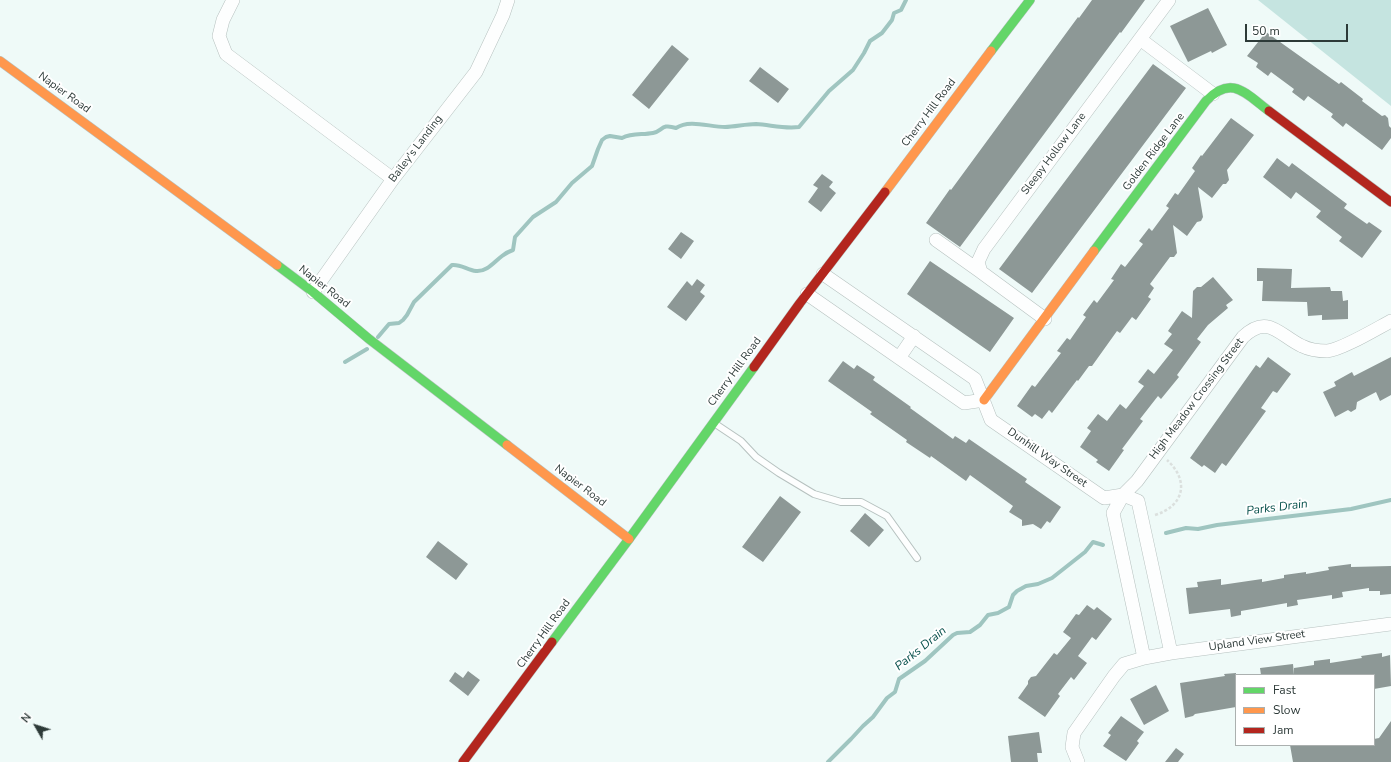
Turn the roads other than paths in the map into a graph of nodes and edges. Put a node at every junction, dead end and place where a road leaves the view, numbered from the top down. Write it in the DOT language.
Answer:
graph roads {
  1 [pos="233,0"];
  2 [pos="508,0"];
  3 [pos="1030,0"];
  4 [pos="1169,0"];
  5 [pos="1140,40"];
  6 [pos="0,61"];
  7 [pos="1213,94"];
  8 [pos="393,180"];
  9 [pos="1391,202"];
  10 [pos="936,240"];
  11 [pos="981,272"];
  12 [pos="823,274"];
  13 [pos="313,292"];
  14 [pos="807,294"];
  15 [pos="1045,319"];
  16 [pos="1391,321"];
  17 [pos="914,336"];
  18 [pos="899,358"];
  19 [pos="984,400"];
  20 [pos="713,422"];
  21 [pos="1123,495"];
  22 [pos="629,539"];
  23 [pos="917,558"];
  24 [pos="1391,624"];
  25 [pos="1171,653"];
  26 [pos="1144,658"];
  27 [pos="463,762"];
  28 [pos="1078,762"];
  1 -- 8 [label="street"];
  2 -- 8 [label="street, Bailey's Landing"];
  3 -- 12 [label="street, Cherry Hill Road"];
  4 -- 5 [label="street, Sleepy Hollow Lane"];
  5 -- 7 [label="street"];
  5 -- 11 [label="street, Sleepy Hollow Lane"];
  6 -- 13 [label="street, Napier Road"];
  7 -- 9 [label="street"];
  7 -- 15 [label="street, Golden Ridge Lane"];
  8 -- 13 [label="street, Bailey's Landing"];
  10 -- 11 [label="street"];
  11 -- 15 [label="street"];
  12 -- 14 [label="street, Cherry Hill Road"];
  12 -- 17 [label="street, Dunhill Way Street"];
  13 -- 22 [label="street, Napier Road"];
  14 -- 18 [label="street"];
  14 -- 20 [label="street, Cherry Hill Road"];
  15 -- 19 [label="street, Golden Ridge Lane"];
  16 -- 21 [label="street, High Meadow Crossing Street"];
  17 -- 18 [label="street"];
  17 -- 19 [label="street, Dunhill Way Street"];
  18 -- 19 [label="street"];
  19 -- 21 [label="street, Dunhill Way Street"];
  20 -- 22 [label="street, Cherry Hill Road"];
  20 -- 23 [label="lane"];
  21 -- 25 [label="street"];
  21 -- 26 [label="street"];
  22 -- 27 [label="street, Cherry Hill Road"];
  24 -- 25 [label="street, Upland View Street"];
  25 -- 26 [label="street, Upland View Street"];
  26 -- 28 [label="street, Upland View Street"];
}
